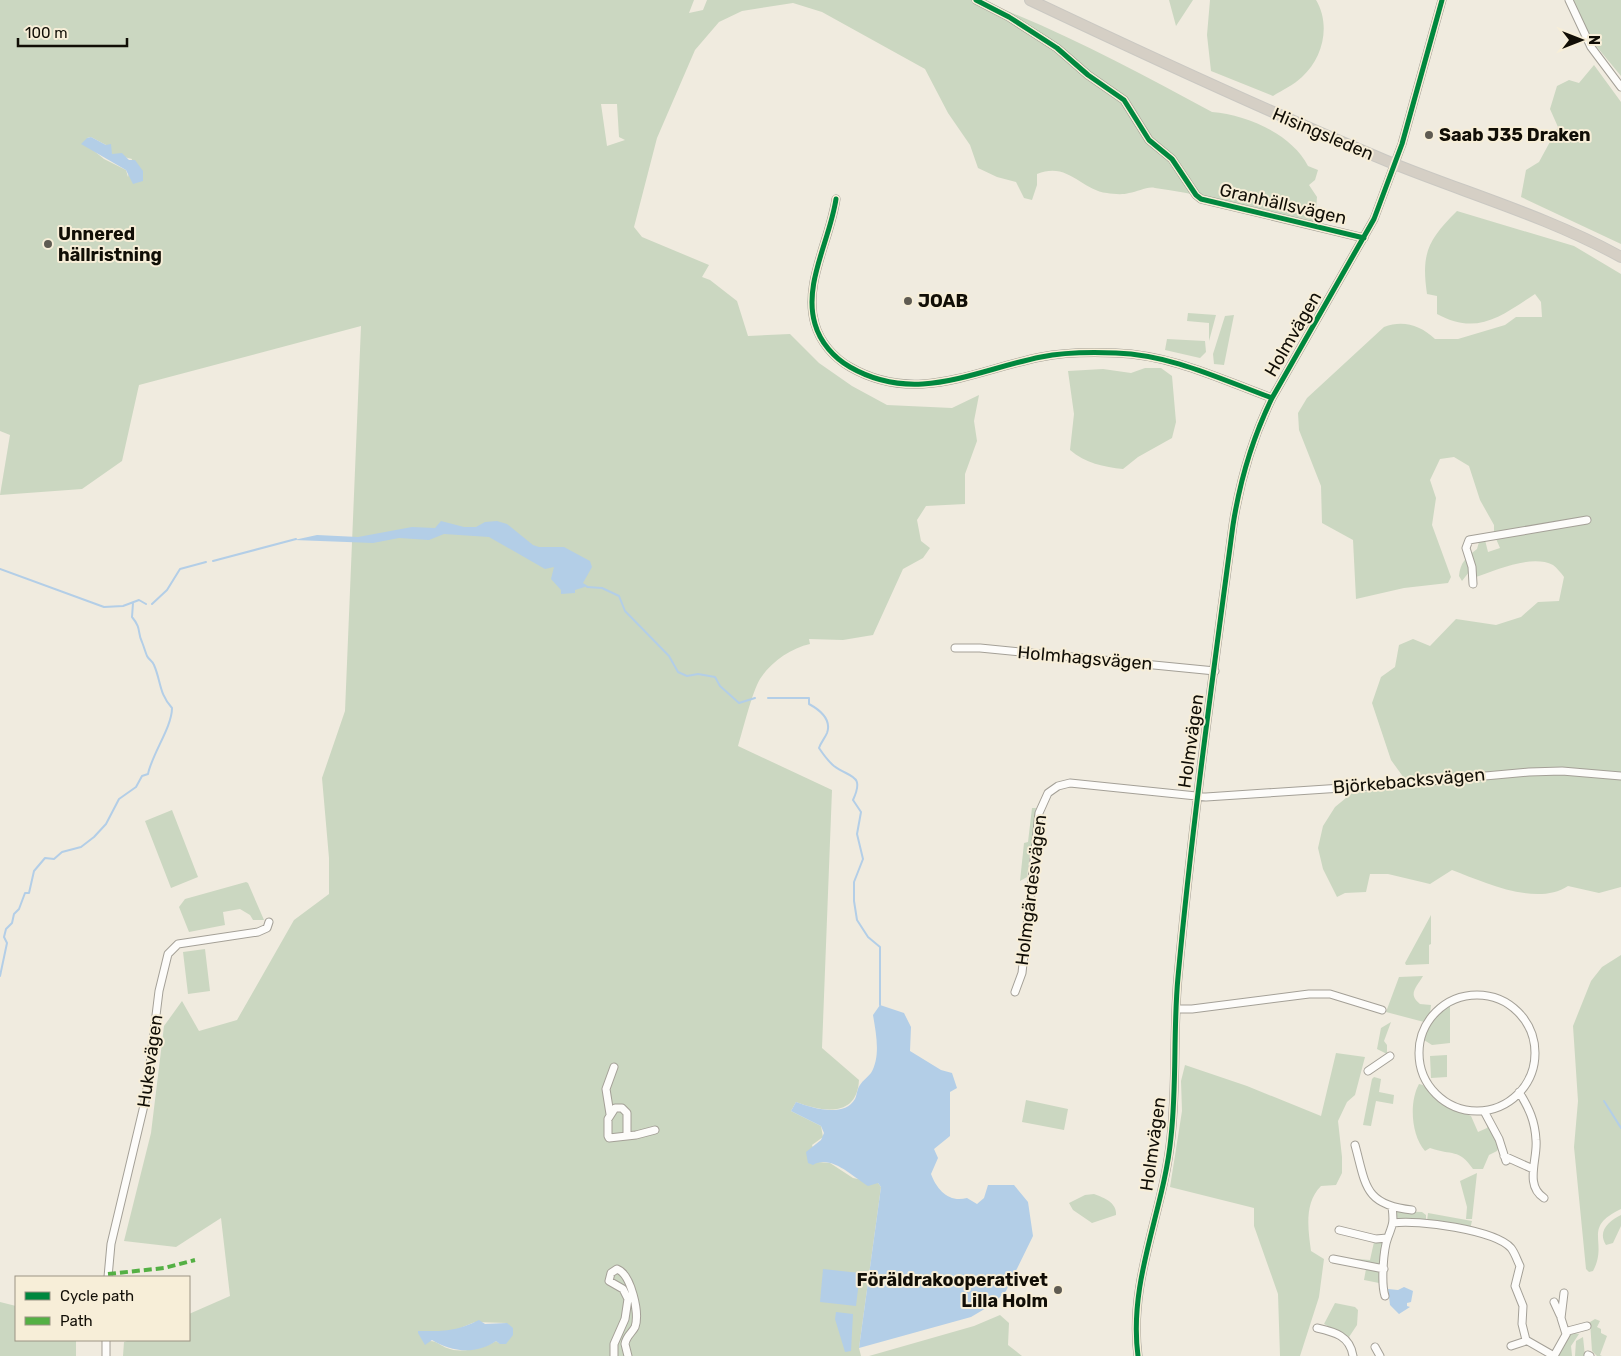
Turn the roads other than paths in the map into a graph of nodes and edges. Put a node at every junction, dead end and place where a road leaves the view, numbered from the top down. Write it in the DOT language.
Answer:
graph roads {
  1 [pos="976,0"];
  2 [pos="1030,0"];
  3 [pos="1442,0"];
  4 [pos="1570,0"];
  5 [pos="1621,87"];
  6 [pos="1395,164"];
  7 [pos="836,199"];
  8 [pos="1364,238"];
  9 [pos="1621,256"];
  10 [pos="1272,398"];
  11 [pos="1587,520"];
  12 [pos="1473,584"];
  13 [pos="956,648"];
  14 [pos="1215,671"];
  15 [pos="1621,776"];
  16 [pos="1198,795"];
  17 [pos="269,922"];
  18 [pos="1015,992"];
  19 [pos="1176,1009"];
  20 [pos="1382,1010"];
  21 [pos="1390,1056"];
  22 [pos="614,1067"];
  23 [pos="1368,1071"];
  24 [pos="1519,1092"];
  25 [pos="1484,1111"];
  26 [pos="610,1114"];
  27 [pos="655,1130"];
  28 [pos="627,1135"];
  29 [pos="1355,1145"];
  30 [pos="1534,1169"];
  31 [pos="1544,1198"];
  32 [pos="1392,1207"];
  33 [pos="1412,1210"];
  34 [pos="1393,1223"];
  35 [pos="1339,1230"];
  36 [pos="1387,1238"];
  37 [pos="1333,1259"];
  38 [pos="1384,1269"];
  39 [pos="108,1276"];
  40 [pos="1564,1293"];
  41 [pos="1385,1296"];
  42 [pos="1554,1302"];
  43 [pos="1561,1318"];
  44 [pos="1587,1326"];
  45 [pos="1317,1328"];
  46 [pos="1566,1334"];
  47 [pos="106,1341"];
  48 [pos="1526,1341"];
  49 [pos="1511,1346"];
  50 [pos="1374,1347"];
  51 [pos="106,1356"];
  52 [pos="614,1356"];
  53 [pos="628,1356"];
  54 [pos="1138,1356"];
  55 [pos="1353,1356"];
  56 [pos="1380,1356"];
  57 [pos="1554,1356"];
  1 -- 8 [label="street, Granhällsvägen"];
  2 -- 6 [label="highway, Hisingsleden"];
  3 -- 6 [label="street, Holmvägen"];
  4 -- 5 [label="street"];
  6 -- 8 [label="street, Holmvägen"];
  6 -- 9 [label="highway, Hisingsleden"];
  7 -- 10 [label="street"];
  8 -- 10 [label="street, Holmvägen"];
  10 -- 14 [label="street, Holmvägen"];
  11 -- 12 [label="street"];
  13 -- 14 [label="street, Holmhagsvägen"];
  14 -- 16 [label="street, Holmvägen"];
  15 -- 16 [label="street, Björkebacksvägen"];
  16 -- 18 [label="street, Holmgärdesvägen"];
  16 -- 19 [label="street, Holmvägen"];
  17 -- 39 [label="street, Hukevägen"];
  19 -- 20 [label="street"];
  19 -- 54 [label="street, Holmvägen"];
  21 -- 23 [label="street"];
  22 -- 26 [label="street"];
  24 -- 25 [label="street"];
  24 -- 25 [label="street"];
  24 -- 30 [label="street"];
  25 -- 30 [label="street"];
  26 -- 28 [label="street"];
  26 -- 28 [label="street"];
  27 -- 28 [label="street"];
  29 -- 32 [label="street"];
  30 -- 31 [label="street"];
  32 -- 33 [label="street"];
  32 -- 34 [label="street"];
  34 -- 36 [label="street"];
  34 -- 48 [label="street"];
  35 -- 36 [label="street"];
  36 -- 38 [label="street"];
  37 -- 38 [label="street"];
  38 -- 41 [label="street"];
  40 -- 43 [label="street"];
  42 -- 43 [label="street"];
  43 -- 46 [label="street"];
  44 -- 46 [label="street"];
  45 -- 55 [label="street"];
  46 -- 57 [label="street"];
  47 -- 51 [label="street"];
  48 -- 49 [label="street"];
  48 -- 57 [label="street"];
  50 -- 56 [label="street"];
  52 -- 53 [label="street"];
}
